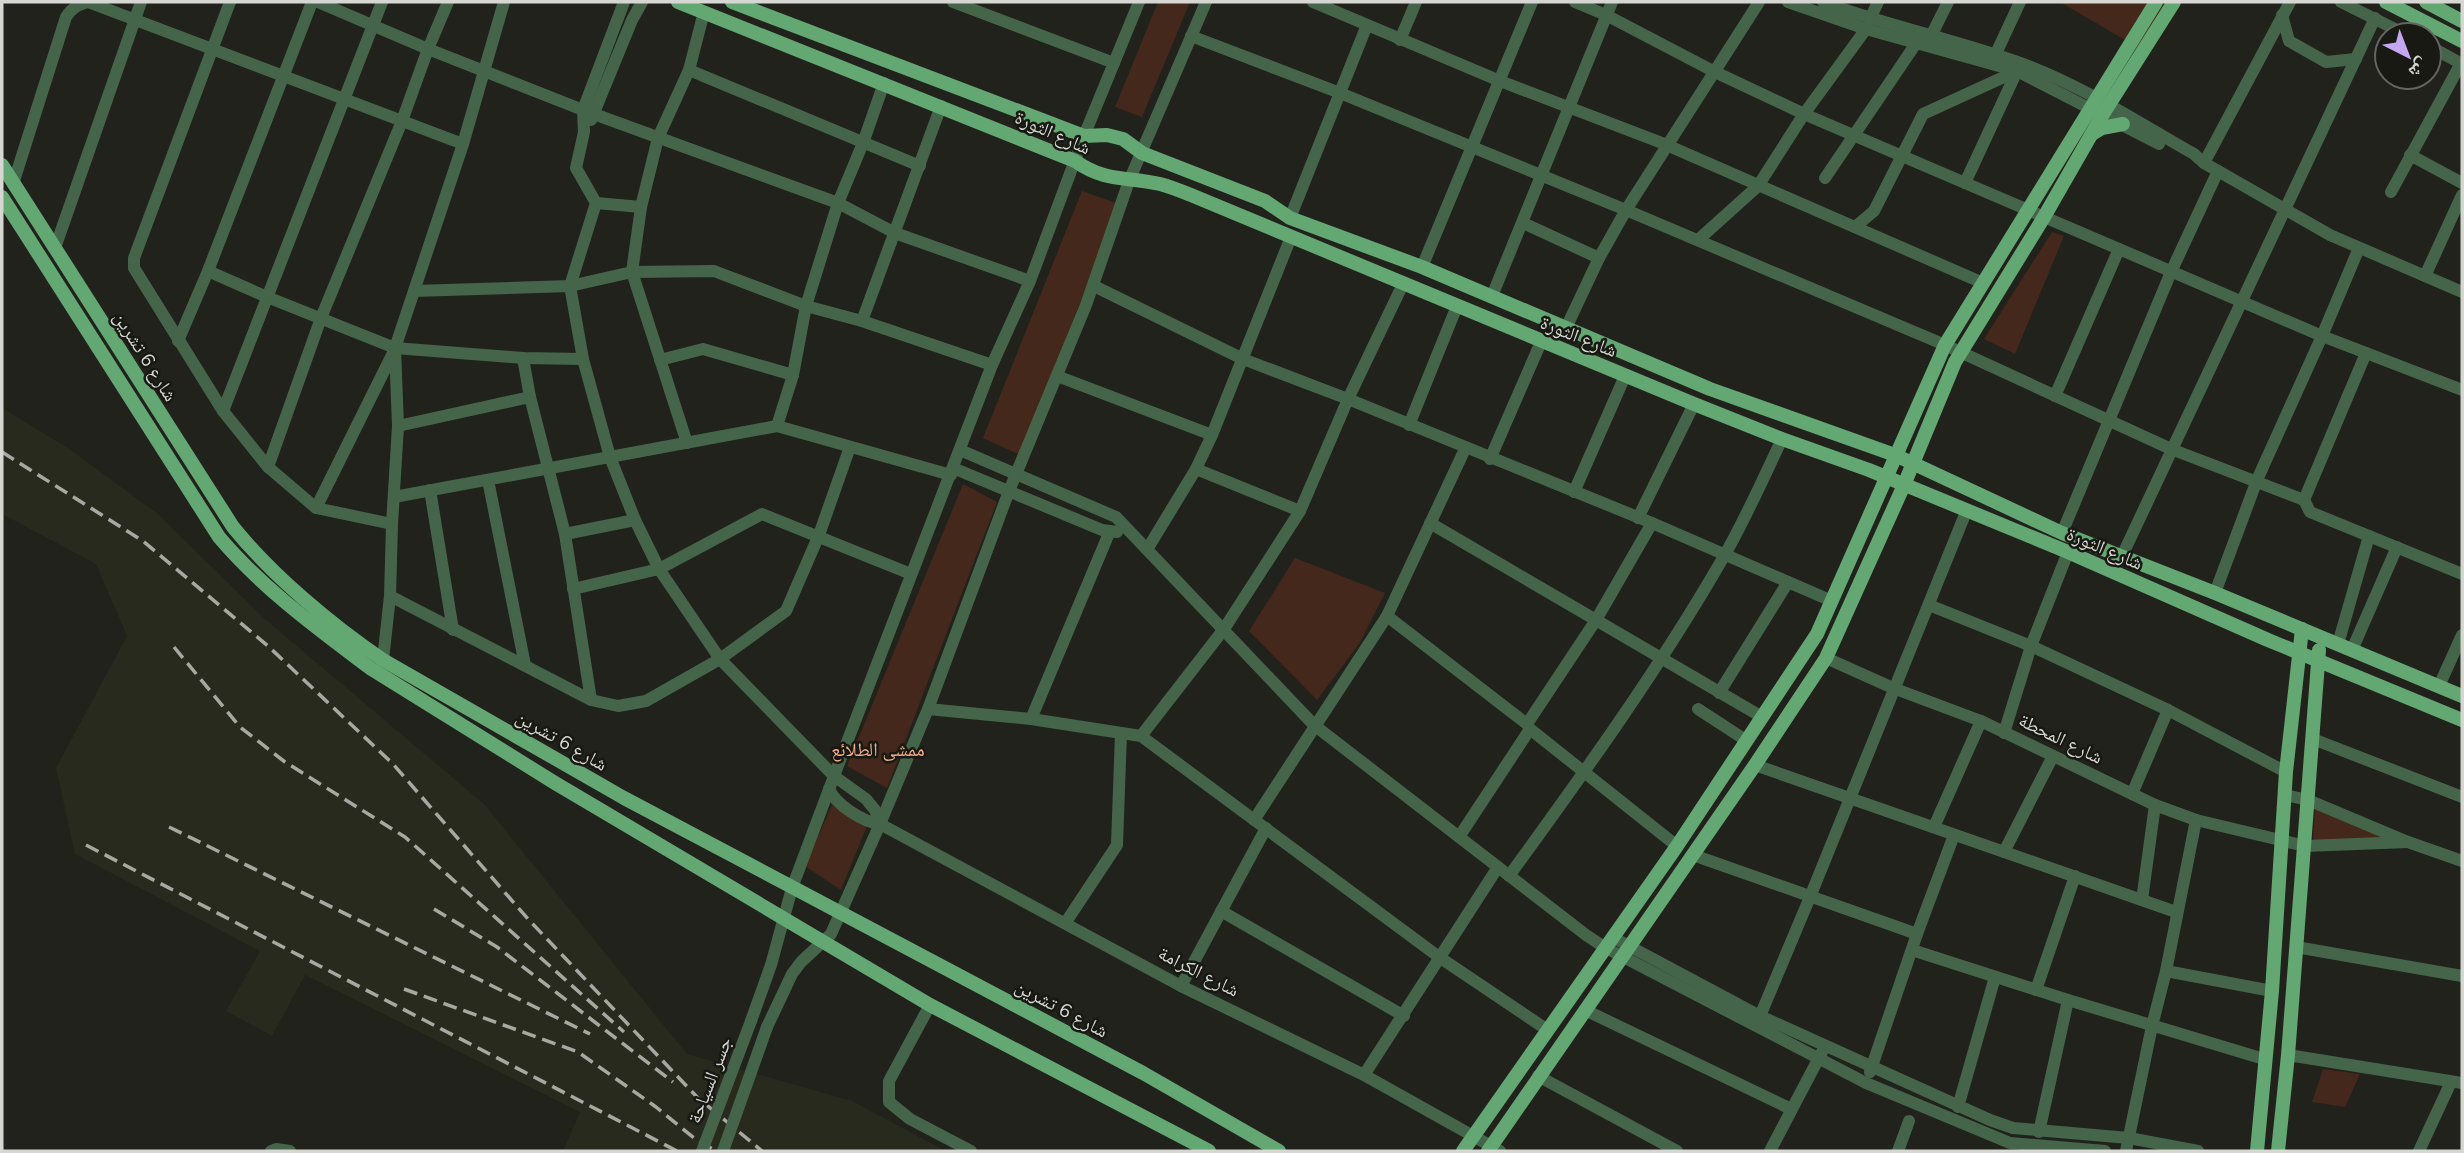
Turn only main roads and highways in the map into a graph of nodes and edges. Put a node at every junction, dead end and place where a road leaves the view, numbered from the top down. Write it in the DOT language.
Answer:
graph roads {
  1 [pos="678,2"];
  2 [pos="732,2"];
  3 [pos="2156,2"];
  4 [pos="2174,2"];
  5 [pos="2386,2"];
  6 [pos="2426,2"];
  7 [pos="2462,21"];
  8 [pos="2462,41"];
  9 [pos="2100,106"];
  10 [pos="2123,124"];
  11 [pos="2091,135"];
  12 [pos="2,165"];
  13 [pos="2,197"];
  14 [pos="1895,455"];
  15 [pos="1914,463"];
  16 [pos="1885,477"];
  17 [pos="1904,485"];
  18 [pos="2302,629"];
  19 [pos="2321,637"];
  20 [pos="2300,652"];
  21 [pos="2318,659"];
  22 [pos="2462,696"];
  23 [pos="2462,720"];
  24 [pos="1493,1150"];
  25 [pos="1209,1151"];
  26 [pos="1279,1151"];
  27 [pos="1463,1151"];
  28 [pos="2256,1151"];
  29 [pos="2278,1151"];
  1 -- 16 [label="main road, شارع الثورة"];
  2 -- 14 [label="main road, شارع الثورة"];
  3 -- 9 [label="main road"];
  4 -- 9 [label="main road"];
  5 -- 8 [label="main road"];
  6 -- 7 [label="main road"];
  9 -- 11 [label="main road"];
  9 -- 14 [label="main road"];
  10 -- 11 [label="main road"];
  11 -- 15 [label="main road"];
  12 -- 26 [label="main road, شارع 6 تشرين"];
  13 -- 25 [label="main road, شارع 6 تشرين"];
  14 -- 15 [label="main road, شارع الثورة"];
  14 -- 16 [label="main road"];
  15 -- 17 [label="main road"];
  15 -- 18 [label="main road, شارع الثورة"];
  16 -- 17 [label="main road, شارع الثورة"];
  16 -- 27 [label="main road"];
  17 -- 20 [label="main road, شارع الثورة"];
  17 -- 24 [label="main road"];
  18 -- 19 [label="main road, شارع الثورة"];
  18 -- 20 [label="main road"];
  19 -- 21 [label="main road"];
  19 -- 22 [label="main road, شارع الثورة"];
  20 -- 21 [label="main road, شارع الثورة"];
  20 -- 28 [label="main road"];
  21 -- 23 [label="main road, شارع الثورة"];
  21 -- 29 [label="main road"];
}
